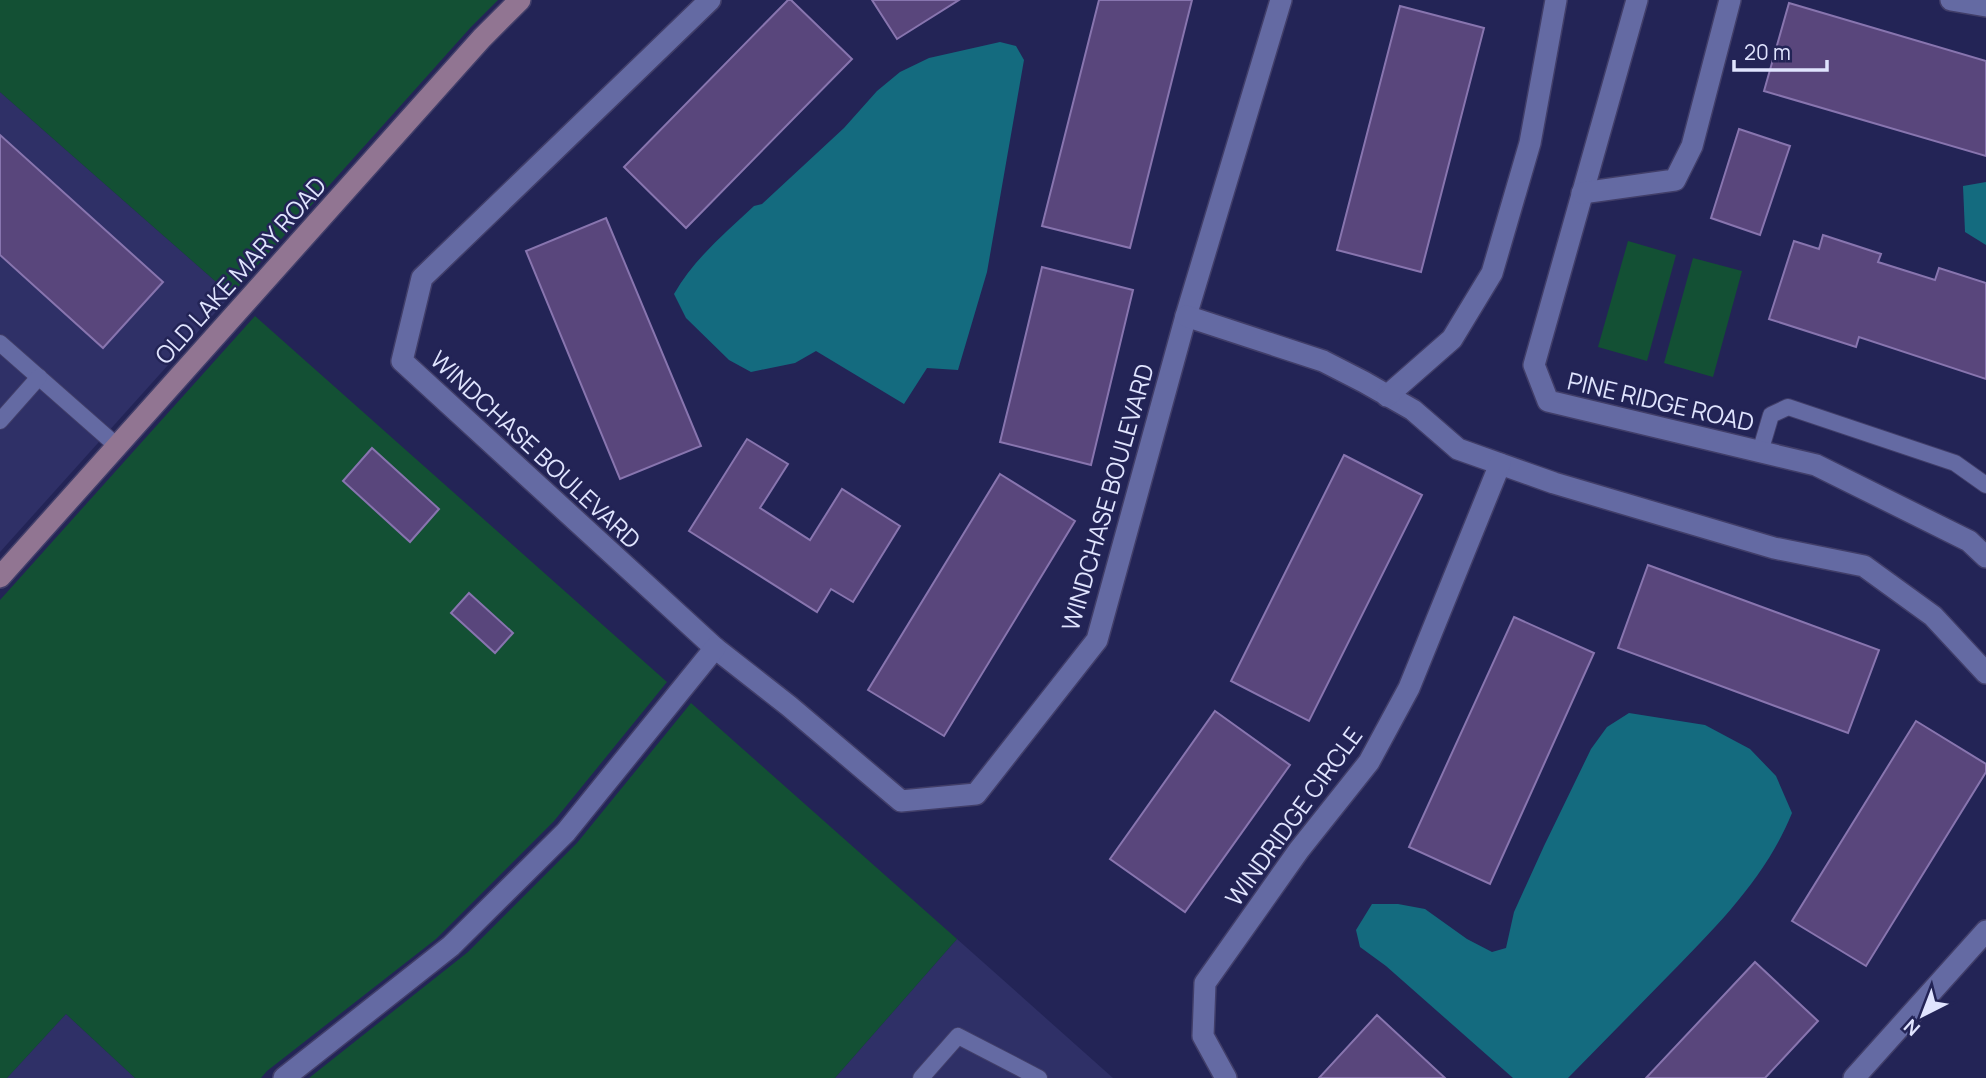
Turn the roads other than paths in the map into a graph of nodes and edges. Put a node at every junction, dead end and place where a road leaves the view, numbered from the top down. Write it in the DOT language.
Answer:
graph roads {
  1 [pos="520,0"];
  2 [pos="710,0"];
  3 [pos="1281,0"];
  4 [pos="1556,0"];
  5 [pos="1637,0"];
  6 [pos="1730,0"];
  7 [pos="1951,0"];
  8 [pos="1986,6"];
  9 [pos="1582,193"];
  10 [pos="1186,316"];
  11 [pos="0,343"];
  12 [pos="39,377"];
  13 [pos="1387,396"];
  14 [pos="0,421"];
  15 [pos="117,446"];
  16 [pos="1760,452"];
  17 [pos="1500,464"];
  18 [pos="1986,485"];
  19 [pos="1986,557"];
  20 [pos="0,577"];
  21 [pos="715,648"];
  22 [pos="1986,673"];
  23 [pos="1986,932"];
  24 [pos="284,1078"];
  25 [pos="922,1078"];
  26 [pos="1040,1078"];
  27 [pos="1226,1078"];
  28 [pos="1854,1078"];
  1 -- 15 [label="street, OLD LAKE MARY ROAD"];
  2 -- 21 [label="street, WINDCHASE BOULEVARD"];
  3 -- 10 [label="street, WINDCHASE BOULEVARD"];
  4 -- 13 [label="street"];
  5 -- 9 [label="street, PINE RIDGE ROAD"];
  6 -- 9 [label="street"];
  7 -- 8 [label="street"];
  9 -- 16 [label="street, PINE RIDGE ROAD"];
  10 -- 13 [label="street"];
  10 -- 21 [label="street, WINDCHASE BOULEVARD"];
  11 -- 12 [label="lane"];
  12 -- 14 [label="lane"];
  12 -- 15 [label="lane"];
  13 -- 17 [label="street"];
  15 -- 20 [label="street, OLD LAKE MARY ROAD"];
  16 -- 18 [label="lane"];
  16 -- 19 [label="street, PINE RIDGE ROAD"];
  17 -- 22 [label="street"];
  17 -- 27 [label="street, WINDRIDGE CIRCLE"];
  21 -- 24 [label="street"];
  23 -- 28 [label="street"];
  25 -- 26 [label="lane"];
}
